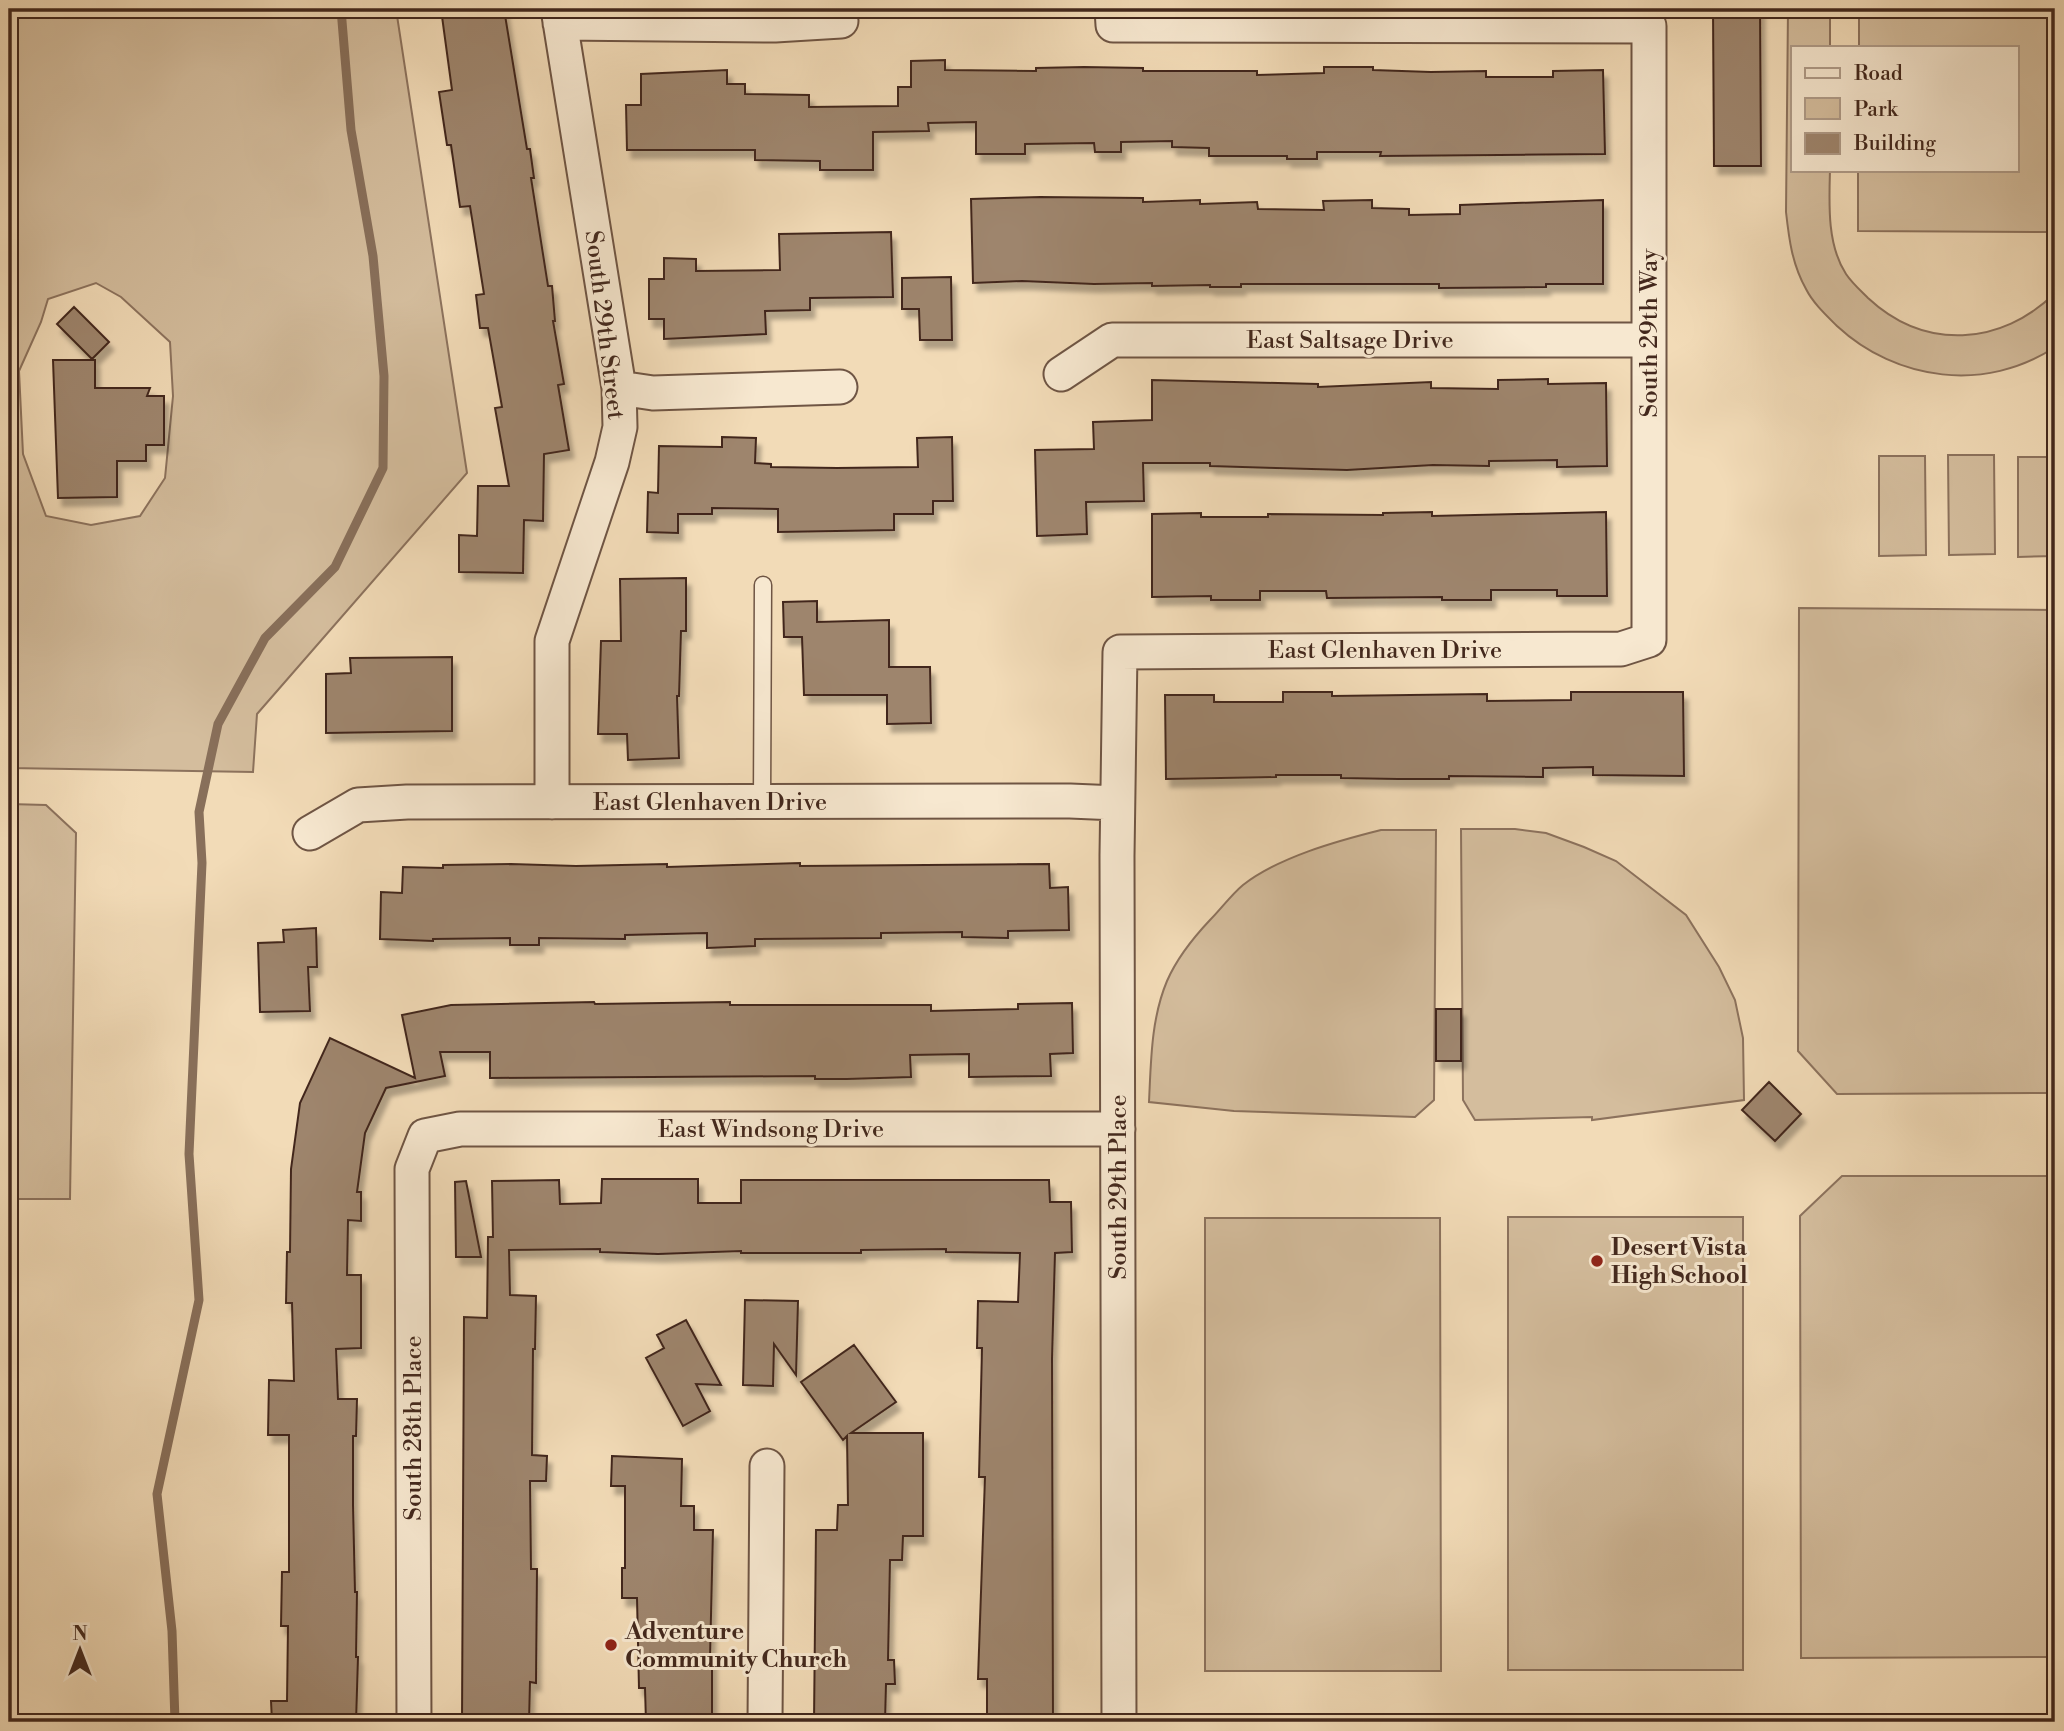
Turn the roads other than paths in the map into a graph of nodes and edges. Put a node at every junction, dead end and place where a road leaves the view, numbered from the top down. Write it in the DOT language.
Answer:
graph roads {
  1 [pos="559,16"];
  2 [pos="1112,17"];
  3 [pos="841,21"];
  4 [pos="1649,340"];
  5 [pos="1061,374"];
  6 [pos="840,387"];
  7 [pos="619,388"];
  8 [pos="763,585"];
  9 [pos="1649,640"];
  10 [pos="1120,652"];
  11 [pos="552,802"];
  12 [pos="762,802"];
  13 [pos="1117,803"];
  14 [pos="310,833"];
  15 [pos="1118,1129"];
  16 [pos="425,1136"];
  17 [pos="767,1466"];
  18 [pos="414,1722"];
  19 [pos="765,1722"];
  20 [pos="1119,1722"];
  1 -- 3 [label="street"];
  1 -- 7 [label="street, South 29th Street"];
  2 -- 4 [label="street, South 29th Way"];
  4 -- 5 [label="street, East Saltsage Drive"];
  4 -- 9 [label="street, South 29th Way"];
  6 -- 7 [label="street"];
  7 -- 11 [label="street, South 29th Street"];
  8 -- 12 [label="lane"];
  9 -- 10 [label="street, East Glenhaven Drive"];
  10 -- 13 [label="street, South 29th Place"];
  11 -- 12 [label="street, East Glenhaven Drive"];
  11 -- 14 [label="street, East Glenhaven Drive"];
  12 -- 13 [label="street, East Glenhaven Drive"];
  13 -- 15 [label="street, South 29th Place"];
  15 -- 16 [label="street, East Windsong Drive"];
  15 -- 20 [label="street, South 29th Place"];
  16 -- 18 [label="street, South 28th Place"];
  17 -- 19 [label="street"];
}
